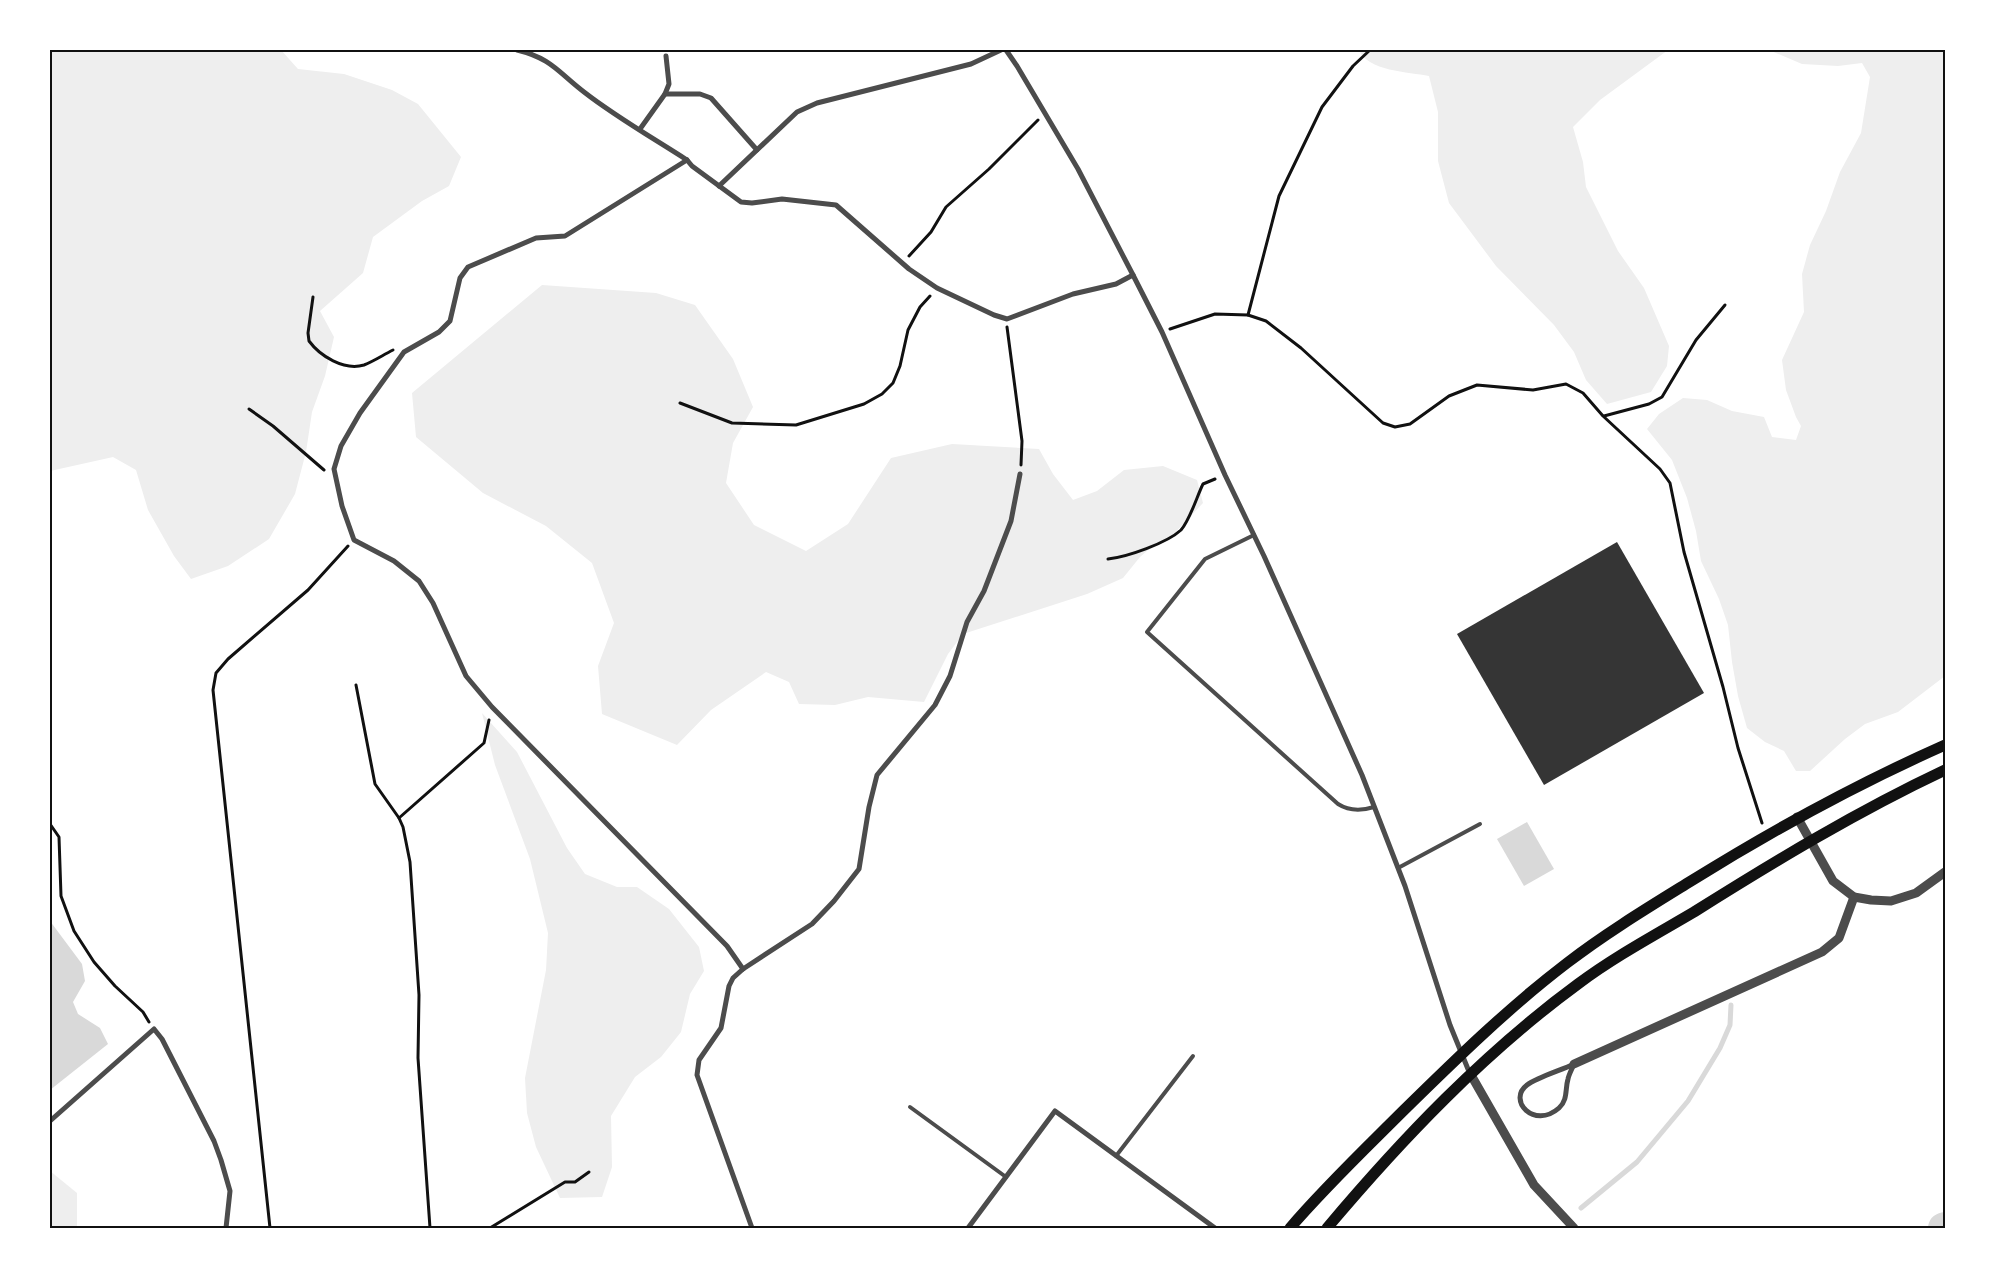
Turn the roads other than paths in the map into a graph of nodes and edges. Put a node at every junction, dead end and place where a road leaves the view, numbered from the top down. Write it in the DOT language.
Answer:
graph roads {
  1 [pos="517,50"];
  2 [pos="1001,50"];
  3 [pos="1006,50"];
  4 [pos="666,56"];
  5 [pos="665,94"];
  6 [pos="640,129"];
  7 [pos="757,150"];
  8 [pos="687,160"];
  9 [pos="719,186"];
  10 [pos="1133,275"];
  11 [pos="1020,474"];
  12 [pos="1254,535"];
  13 [pos="1945,745"];
  14 [pos="1945,770"];
  15 [pos="1374,808"];
  16 [pos="1798,818"];
  17 [pos="1480,824"];
  18 [pos="1810,841"];
  19 [pos="1398,868"];
  20 [pos="1945,872"];
  21 [pos="1854,897"];
  22 [pos="743,969"];
  23 [pos="1461,1053"];
  24 [pos="1193,1056"];
  25 [pos="1574,1064"];
  26 [pos="1471,1075"];
  27 [pos="910,1107"];
  28 [pos="50,1121"];
  29 [pos="1116,1156"];
  30 [pos="1006,1177"];
  31 [pos="226,1228"];
  32 [pos="752,1228"];
  33 [pos="968,1228"];
  34 [pos="1214,1228"];
  35 [pos="1290,1228"];
  36 [pos="1327,1228"];
  37 [pos="1574,1228"];
  1 -- 6 [label="street"];
  2 -- 7 [label="street"];
  3 -- 10 [label="street"];
  4 -- 5 [label="street"];
  5 -- 6 [label="street"];
  5 -- 7 [label="street"];
  6 -- 8 [label="street"];
  7 -- 9 [label="street"];
  8 -- 9 [label="street"];
  8 -- 22 [label="street"];
  9 -- 10 [label="street"];
  10 -- 12 [label="street"];
  11 -- 22 [label="street"];
  12 -- 15 [label="street"];
  12 -- 15 [label="lane"];
  13 -- 16 [label="main road"];
  14 -- 18 [label="main road"];
  15 -- 19 [label="street"];
  16 -- 18 [label="street"];
  16 -- 23 [label="main road"];
  17 -- 19 [label="lane"];
  18 -- 21 [label="street"];
  18 -- 26 [label="main road"];
  19 -- 23 [label="street"];
  20 -- 21 [label="street"];
  21 -- 25 [label="street"];
  22 -- 32 [label="street"];
  23 -- 26 [label="street"];
  23 -- 35 [label="main road"];
  24 -- 29 [label="lane"];
  25 -- 25 [label="street"];
  26 -- 36 [label="main road"];
  26 -- 37 [label="street"];
  27 -- 30 [label="lane"];
  28 -- 31 [label="street"];
  29 -- 30 [label="street"];
  29 -- 34 [label="street"];
  30 -- 33 [label="street"];
}
